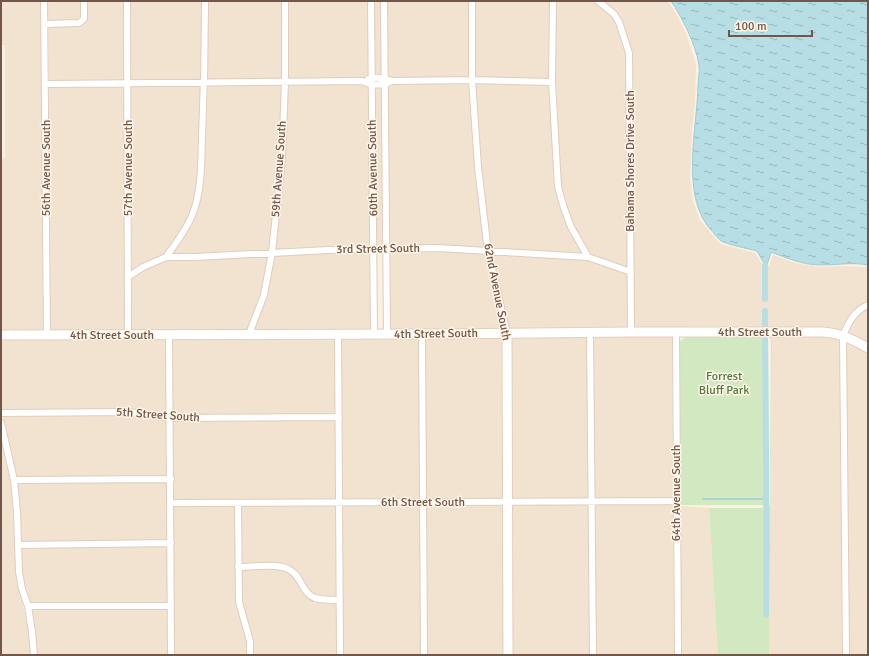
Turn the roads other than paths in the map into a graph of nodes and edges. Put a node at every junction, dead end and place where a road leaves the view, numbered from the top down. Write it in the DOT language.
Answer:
graph roads {
  1 [pos="44,1"];
  2 [pos="84,1"];
  3 [pos="127,1"];
  4 [pos="205,1"];
  5 [pos="285,1"];
  6 [pos="371,1"];
  7 [pos="384,1"];
  8 [pos="472,1"];
  9 [pos="553,1"];
  10 [pos="598,1"];
  11 [pos="45,24"];
  12 [pos="371,78"];
  13 [pos="472,80"];
  14 [pos="362,81"];
  15 [pos="385,81"];
  16 [pos="205,82"];
  17 [pos="285,82"];
  18 [pos="552,82"];
  19 [pos="127,83"];
  20 [pos="46,84"];
  21 [pos="372,85"];
  22 [pos="374,249"];
  23 [pos="386,249"];
  24 [pos="272,252"];
  25 [pos="488,252"];
  26 [pos="166,257"];
  27 [pos="588,257"];
  28 [pos="631,272"];
  29 [pos="128,277"];
  30 [pos="868,305"];
  31 [pos="590,332"];
  32 [pos="631,332"];
  33 [pos="676,332"];
  34 [pos="507,333"];
  35 [pos="249,334"];
  36 [pos="338,334"];
  37 [pos="374,334"];
  38 [pos="387,334"];
  39 [pos="422,334"];
  40 [pos="1,335"];
  41 [pos="169,335"];
  42 [pos="47,336"];
  43 [pos="128,336"];
  44 [pos="843,336"];
  45 [pos="868,348"];
  46 [pos="1,413"];
  47 [pos="339,417"];
  48 [pos="170,418"];
  49 [pos="1,423"];
  50 [pos="14,480"];
  51 [pos="171,480"];
  52 [pos="676,500"];
  53 [pos="591,501"];
  54 [pos="170,502"];
  55 [pos="423,502"];
  56 [pos="507,502"];
  57 [pos="238,503"];
  58 [pos="339,503"];
  59 [pos="171,542"];
  60 [pos="18,545"];
  61 [pos="238,567"];
  62 [pos="340,600"];
  63 [pos="28,606"];
  64 [pos="171,606"];
  65 [pos="34,655"];
  66 [pos="171,655"];
  67 [pos="250,655"];
  68 [pos="340,655"];
  69 [pos="424,655"];
  70 [pos="508,655"];
  71 [pos="593,655"];
  72 [pos="678,655"];
  73 [pos="846,655"];
  1 -- 11 [label="street, 56th Avenue South"];
  2 -- 11 [label="street"];
  3 -- 19 [label="street, 57th Avenue South"];
  4 -- 16 [label="street"];
  5 -- 17 [label="street, 59th Avenue South"];
  6 -- 12 [label="street, 60th Avenue South"];
  7 -- 15 [label="street, 60th Avenue South"];
  8 -- 13 [label="street, 62nd Avenue South"];
  9 -- 18 [label="street"];
  10 -- 28 [label="street, Bahama Shores Drive South"];
  11 -- 20 [label="street, 56th Avenue South"];
  12 -- 14 [label="street"];
  12 -- 15 [label="street"];
  12 -- 21 [label="street, 60th Avenue South"];
  13 -- 15 [label="street"];
  13 -- 18 [label="street"];
  13 -- 25 [label="street, 62nd Avenue South"];
  14 -- 17 [label="street"];
  14 -- 21 [label="street"];
  15 -- 21 [label="street"];
  15 -- 23 [label="street, 60th Avenue South"];
  16 -- 17 [label="street"];
  16 -- 19 [label="street"];
  16 -- 26 [label="street"];
  17 -- 24 [label="street, 59th Avenue South"];
  18 -- 27 [label="street"];
  19 -- 20 [label="street"];
  19 -- 29 [label="street, 57th Avenue South"];
  20 -- 42 [label="street, 56th Avenue South"];
  21 -- 22 [label="street, 60th Avenue South"];
  22 -- 23 [label="street, 3rd Street South"];
  22 -- 24 [label="street, 3rd Street South"];
  22 -- 37 [label="street, 60th Avenue South"];
  23 -- 25 [label="street, 3rd Street South"];
  23 -- 38 [label="street, 60th Avenue South"];
  24 -- 26 [label="street, 3rd Street South"];
  24 -- 35 [label="street, 59th Avenue South"];
  25 -- 27 [label="street, 3rd Street South"];
  25 -- 34 [label="street, 62nd Avenue South"];
  26 -- 29 [label="street, 3rd Street South"];
  27 -- 28 [label="street, 3rd Street South"];
  28 -- 32 [label="street, Bahama Shores Drive South"];
  29 -- 43 [label="street, 57th Avenue South"];
  30 -- 44 [label="street"];
  31 -- 32 [label="street, 4th Street South"];
  31 -- 34 [label="street, 4th Street South"];
  31 -- 53 [label="street"];
  32 -- 33 [label="street, 4th Street South"];
  33 -- 44 [label="street, 4th Street South"];
  33 -- 52 [label="street, 64th Avenue South"];
  34 -- 39 [label="street, 4th Street South"];
  34 -- 56 [label="street, 62nd Avenue South"];
  35 -- 36 [label="street, 4th Street South"];
  35 -- 41 [label="street, 4th Street South"];
  36 -- 37 [label="street, 4th Street South"];
  36 -- 47 [label="street"];
  37 -- 38 [label="street, 4th Street South"];
  38 -- 39 [label="street, 4th Street South"];
  39 -- 55 [label="street"];
  40 -- 42 [label="street, 4th Street South"];
  41 -- 43 [label="street, 4th Street South"];
  41 -- 48 [label="street"];
  42 -- 43 [label="street, 4th Street South"];
  44 -- 45 [label="street, 4th Street South"];
  44 -- 73 [label="street"];
  46 -- 48 [label="street, 5th Street South"];
  47 -- 48 [label="street, 5th Street South"];
  47 -- 58 [label="street"];
  48 -- 51 [label="street"];
  49 -- 50 [label="street"];
  50 -- 51 [label="street"];
  50 -- 60 [label="street"];
  51 -- 54 [label="street"];
  52 -- 53 [label="street, 6th Street South"];
  52 -- 72 [label="street, 64th Avenue South"];
  53 -- 56 [label="street, 6th Street South"];
  53 -- 71 [label="street"];
  54 -- 57 [label="street, 6th Street South"];
  54 -- 59 [label="street"];
  55 -- 56 [label="street, 6th Street South"];
  55 -- 58 [label="street, 6th Street South"];
  55 -- 69 [label="street"];
  56 -- 70 [label="street, 62nd Avenue South"];
  57 -- 58 [label="street, 6th Street South"];
  57 -- 61 [label="street"];
  58 -- 62 [label="street"];
  59 -- 60 [label="street"];
  59 -- 64 [label="street"];
  60 -- 63 [label="street"];
  61 -- 62 [label="street"];
  61 -- 67 [label="street"];
  62 -- 68 [label="street"];
  63 -- 64 [label="street"];
  63 -- 65 [label="street"];
  64 -- 66 [label="street"];
}
